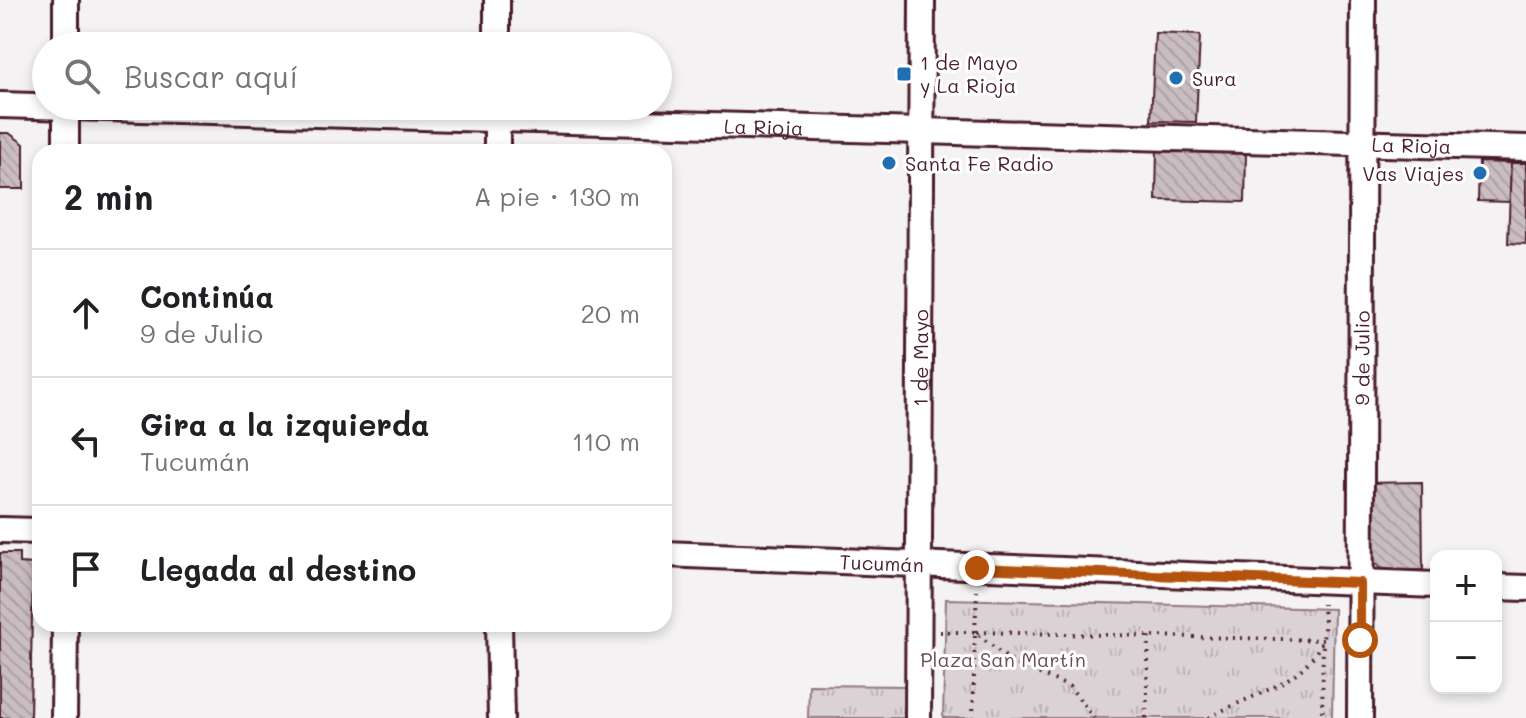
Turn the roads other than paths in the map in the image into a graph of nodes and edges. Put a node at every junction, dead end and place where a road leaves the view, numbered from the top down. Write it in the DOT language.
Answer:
graph roads {
  1 [pos="66,0"];
  2 [pos="497,0"];
  3 [pos="922,0"];
  4 [pos="1363,0"];
  5 [pos="66,32"];
  6 [pos="497,32"];
  7 [pos="0,105"];
  8 [pos="32,106"];
  9 [pos="66,120"];
  10 [pos="497,120"];
  11 [pos="666,120"];
  12 [pos="920,132"];
  13 [pos="1360,143"];
  14 [pos="66,144"];
  15 [pos="497,144"];
  16 [pos="1526,148"];
  17 [pos="0,530"];
  18 [pos="32,531"];
  19 [pos="672,554"];
  20 [pos="920,566"];
  21 [pos="1360,583"];
  22 [pos="1430,585"];
  23 [pos="1502,587"];
  24 [pos="1526,588"];
  25 [pos="65,632"];
  26 [pos="499,632"];
  27 [pos="64,718"];
  28 [pos="501,718"];
  29 [pos="918,718"];
  30 [pos="1360,718"];
  1 -- 5 [label="street"];
  2 -- 6 [label="street"];
  3 -- 12 [label="street, 1 de Mayo"];
  4 -- 13 [label="street, 9 de Julio"];
  7 -- 8 [label="street, La Rioja"];
  9 -- 14 [label="street"];
  10 -- 15 [label="street"];
  11 -- 12 [label="street, La Rioja"];
  12 -- 13 [label="street, La Rioja"];
  12 -- 20 [label="street, 1 de Mayo"];
  13 -- 16 [label="street, La Rioja"];
  13 -- 21 [label="street, 9 de Julio"];
  17 -- 18 [label="street"];
  19 -- 20 [label="street, Tucumán"];
  20 -- 21 [label="street, Tucumán"];
  20 -- 29 [label="street, 1 de Mayo"];
  21 -- 22 [label="street, Tucumán"];
  21 -- 30 [label="street, 9 de Julio"];
  23 -- 24 [label="street"];
  25 -- 27 [label="street"];
  26 -- 28 [label="street"];
}
